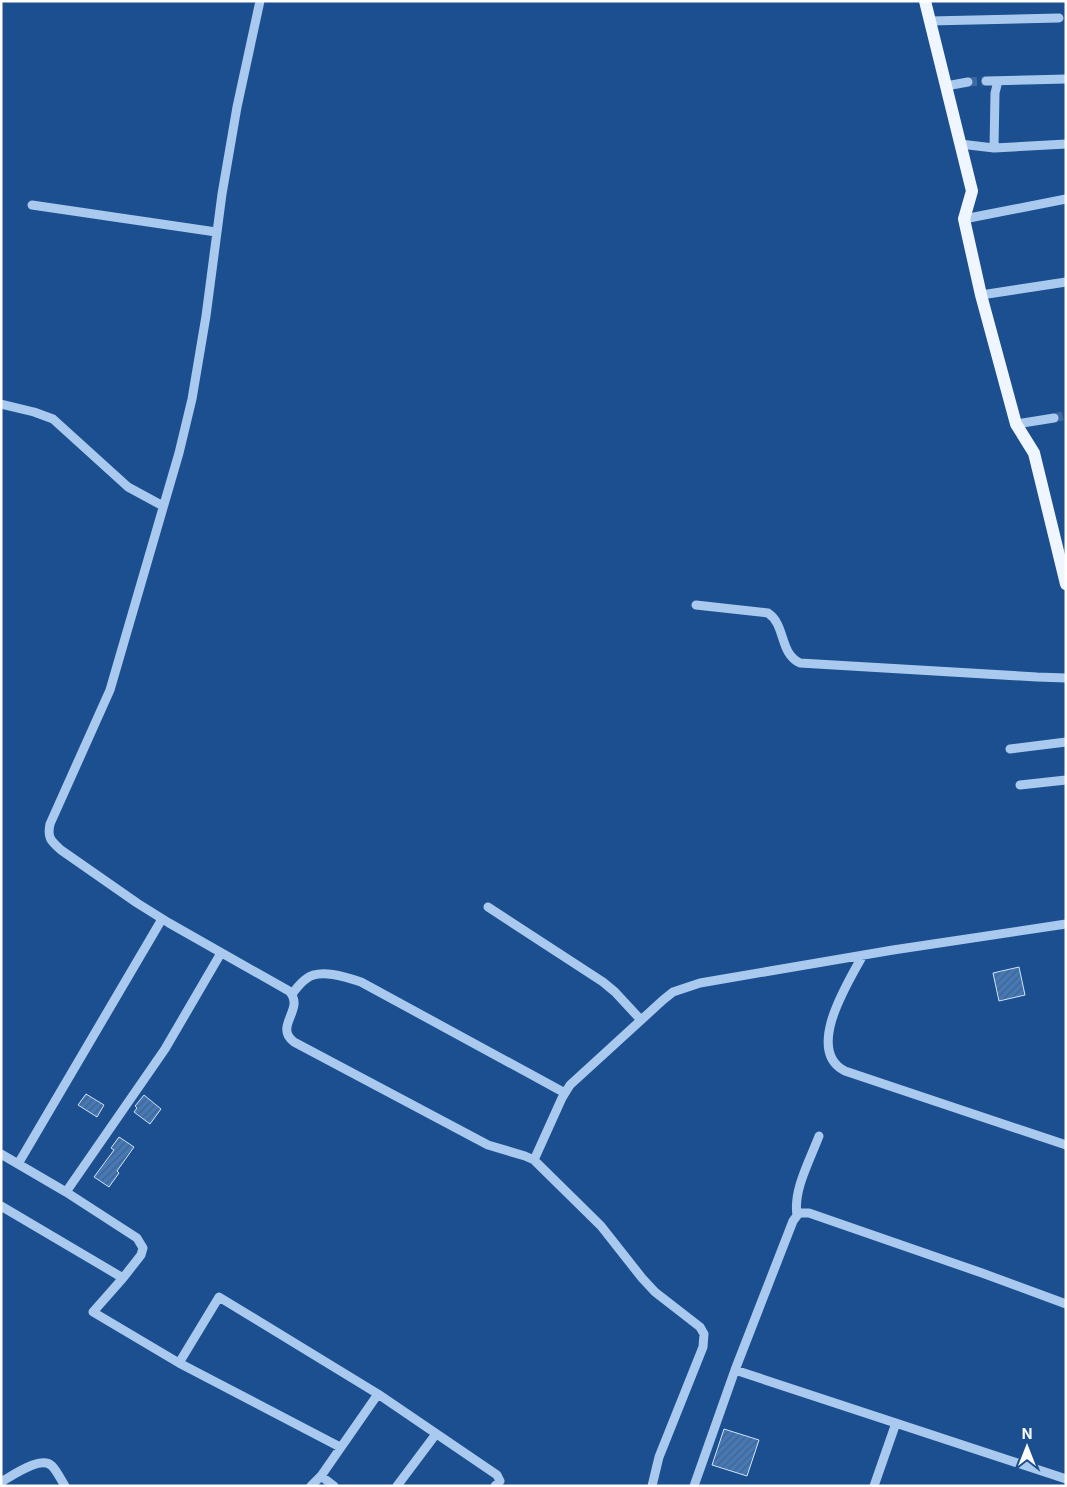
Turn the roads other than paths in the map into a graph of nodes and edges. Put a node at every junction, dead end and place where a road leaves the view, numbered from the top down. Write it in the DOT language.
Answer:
graph roads {
  1 [pos="260,1"];
  2 [pos="925,1"];
  3 [pos="1059,18"];
  4 [pos="930,22"];
  5 [pos="1066,79"];
  6 [pos="998,81"];
  7 [pos="968,82"];
  8 [pos="986,82"];
  9 [pos="946,86"];
  10 [pos="960,144"];
  11 [pos="1066,144"];
  12 [pos="994,148"];
  13 [pos="1066,199"];
  14 [pos="32,204"];
  15 [pos="964,218"];
  16 [pos="216,232"];
  17 [pos="1066,282"];
  18 [pos="981,296"];
  19 [pos="1,404"];
  20 [pos="1054,418"];
  21 [pos="1016,424"];
  22 [pos="163,506"];
  23 [pos="1066,584"];
  24 [pos="696,606"];
  25 [pos="1066,678"];
  26 [pos="1066,742"];
  27 [pos="1010,749"];
  28 [pos="1066,780"];
  29 [pos="1020,785"];
  30 [pos="488,907"];
  31 [pos="162,919"];
  32 [pos="1066,924"];
  33 [pos="221,953"];
  34 [pos="863,955"];
  35 [pos="292,994"];
  36 [pos="641,1020"];
  37 [pos="565,1093"];
  38 [pos="819,1136"];
  39 [pos="1066,1145"];
  40 [pos="1,1154"];
  41 [pos="534,1160"];
  42 [pos="18,1164"];
  43 [pos="66,1192"];
  44 [pos="1,1206"];
  45 [pos="797,1216"];
  46 [pos="123,1278"];
  47 [pos="1066,1304"];
  48 [pos="179,1363"];
  49 [pos="735,1370"];
  50 [pos="378,1394"];
  51 [pos="896,1423"];
  52 [pos="436,1434"];
  53 [pos="340,1446"];
  54 [pos="321,1476"];
  55 [pos="1066,1479"];
  56 [pos="1,1482"];
  57 [pos="501,1484"];
  58 [pos="65,1486"];
  59 [pos="311,1486"];
  60 [pos="334,1486"];
  61 [pos="397,1486"];
  62 [pos="652,1486"];
  63 [pos="694,1486"];
  64 [pos="874,1486"];
  1 -- 16 [label="street"];
  2 -- 4 [label="main road"];
  3 -- 4 [label="street"];
  4 -- 9 [label="main road"];
  5 -- 6 [label="street"];
  6 -- 8 [label="street"];
  6 -- 12 [label="street"];
  7 -- 9 [label="street"];
  9 -- 10 [label="main road"];
  10 -- 12 [label="street"];
  10 -- 15 [label="main road"];
  11 -- 12 [label="street"];
  13 -- 15 [label="street"];
  14 -- 16 [label="street"];
  15 -- 18 [label="main road"];
  16 -- 22 [label="street"];
  17 -- 18 [label="street"];
  18 -- 21 [label="main road"];
  19 -- 22 [label="street"];
  20 -- 21 [label="street"];
  21 -- 23 [label="main road"];
  22 -- 31 [label="street"];
  24 -- 25 [label="street"];
  26 -- 27 [label="street"];
  28 -- 29 [label="street"];
  30 -- 36 [label="street"];
  31 -- 33 [label="street"];
  31 -- 42 [label="street"];
  32 -- 34 [label="street"];
  33 -- 35 [label="street"];
  33 -- 43 [label="street"];
  34 -- 36 [label="street"];
  34 -- 39 [label="street"];
  35 -- 37 [label="street"];
  35 -- 41 [label="street"];
  36 -- 37 [label="street"];
  37 -- 41 [label="street"];
  38 -- 45 [label="street"];
  40 -- 42 [label="street"];
  41 -- 62 [label="street"];
  42 -- 43 [label="street"];
  43 -- 46 [label="street"];
  44 -- 46 [label="street"];
  45 -- 47 [label="street"];
  45 -- 49 [label="street"];
  46 -- 48 [label="street"];
  48 -- 50 [label="street"];
  48 -- 53 [label="street"];
  49 -- 51 [label="street"];
  49 -- 63 [label="street"];
  50 -- 52 [label="street"];
  50 -- 53 [label="street"];
  51 -- 55 [label="street"];
  51 -- 64 [label="street"];
  52 -- 57 [label="street"];
  52 -- 61 [label="street"];
  53 -- 54 [label="street"];
  54 -- 59 [label="street"];
  54 -- 60 [label="street"];
  56 -- 58 [label="street"];
}
